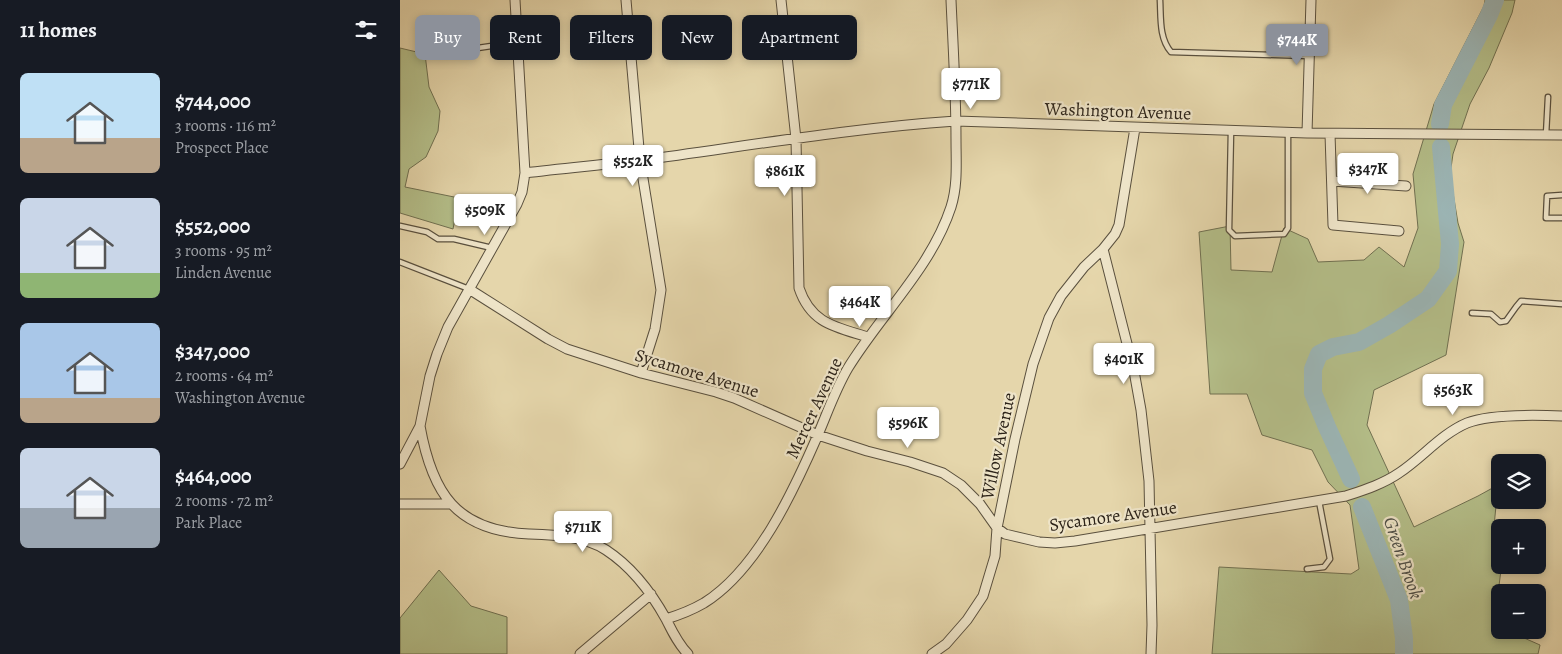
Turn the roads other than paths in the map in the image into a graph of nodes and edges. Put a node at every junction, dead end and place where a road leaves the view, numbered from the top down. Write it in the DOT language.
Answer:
graph roads {
  1 [pos="515,0"];
  2 [pos="626,0"];
  3 [pos="781,0"];
  4 [pos="951,0"];
  5 [pos="1160,0"];
  6 [pos="1311,0"];
  7 [pos="516,15"];
  8 [pos="1309,56"];
  9 [pos="519,60"];
  10 [pos="1548,96"];
  11 [pos="956,121"];
  12 [pos="1135,128"];
  13 [pos="1231,131"];
  14 [pos="1288,133"];
  15 [pos="1307,133"];
  16 [pos="1330,134"];
  17 [pos="1546,135"];
  18 [pos="1562,135"];
  19 [pos="796,138"];
  20 [pos="640,160"];
  21 [pos="525,173"];
  22 [pos="1332,181"];
  23 [pos="1406,186"];
  24 [pos="1562,195"];
  25 [pos="1562,218"];
  26 [pos="400,226"];
  27 [pos="1399,231"];
  28 [pos="492,248"];
  29 [pos="1103,249"];
  30 [pos="400,262"];
  31 [pos="469,289"];
  32 [pos="1562,304"];
  33 [pos="1472,313"];
  34 [pos="868,337"];
  35 [pos="641,373"];
  36 [pos="1562,416"];
  37 [pos="420,426"];
  38 [pos="818,435"];
  39 [pos="400,464"];
  40 [pos="1319,501"];
  41 [pos="400,504"];
  42 [pos="451,504"];
  43 [pos="997,528"];
  44 [pos="1149,528"];
  45 [pos="1307,569"];
  46 [pos="650,594"];
  47 [pos="666,619"];
  48 [pos="937,653"];
  49 [pos="580,654"];
  50 [pos="688,654"];
  51 [pos="1151,654"];
  1 -- 7 [label="street"];
  2 -- 20 [label="street"];
  3 -- 19 [label="street"];
  4 -- 11 [label="street, Mercer Avenue"];
  5 -- 8 [label="lane"];
  6 -- 8 [label="street"];
  8 -- 15 [label="street"];
  9 -- 21 [label="street"];
  10 -- 17 [label="lane"];
  11 -- 12 [label="street, Washington Avenue"];
  11 -- 19 [label="street, Washington Avenue"];
  11 -- 34 [label="street, Mercer Avenue"];
  12 -- 13 [label="street, Washington Avenue"];
  12 -- 29 [label="street, Willow Avenue"];
  13 -- 14 [label="street, Washington Avenue"];
  13 -- 14 [label="lane"];
  14 -- 15 [label="street, Washington Avenue"];
  15 -- 16 [label="street, Washington Avenue"];
  16 -- 17 [label="street, Washington Avenue"];
  16 -- 22 [label="street"];
  17 -- 18 [label="street, Washington Avenue"];
  19 -- 20 [label="street, Washington Avenue"];
  19 -- 34 [label="street"];
  20 -- 21 [label="street, Washington Avenue"];
  20 -- 35 [label="street"];
  21 -- 28 [label="street"];
  22 -- 23 [label="street"];
  22 -- 27 [label="street"];
  24 -- 25 [label="lane"];
  26 -- 28 [label="lane"];
  28 -- 31 [label="street"];
  29 -- 43 [label="street, Willow Avenue"];
  29 -- 44 [label="street"];
  30 -- 31 [label="lane"];
  31 -- 35 [label="street, Sycamore Avenue"];
  31 -- 37 [label="street"];
  32 -- 33 [label="lane"];
  34 -- 38 [label="street, Mercer Avenue"];
  35 -- 38 [label="street, Sycamore Avenue"];
  36 -- 40 [label="street, Sycamore Avenue"];
  37 -- 39 [label="street"];
  37 -- 42 [label="street"];
  38 -- 43 [label="street, Sycamore Avenue"];
  38 -- 47 [label="street, Mercer Avenue"];
  40 -- 44 [label="street, Sycamore Avenue"];
  40 -- 45 [label="lane"];
  41 -- 42 [label="street"];
  42 -- 46 [label="street"];
  43 -- 44 [label="street, Sycamore Avenue"];
  43 -- 48 [label="street, Willow Avenue"];
  44 -- 51 [label="street"];
  46 -- 47 [label="street"];
  46 -- 49 [label="street"];
  47 -- 50 [label="street"];
}
